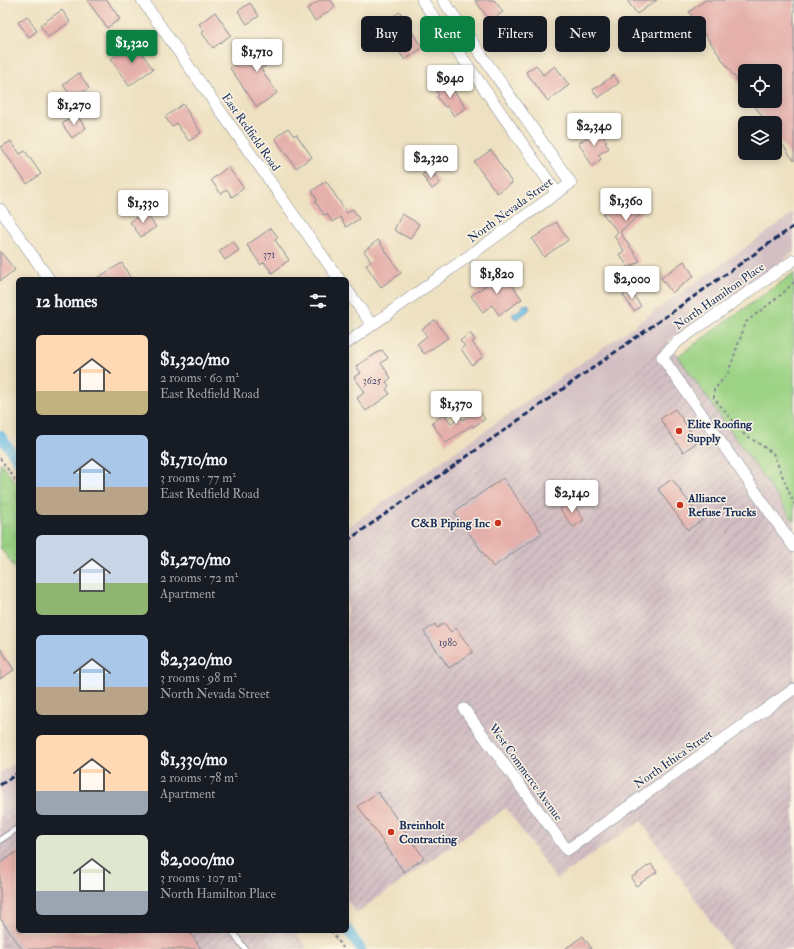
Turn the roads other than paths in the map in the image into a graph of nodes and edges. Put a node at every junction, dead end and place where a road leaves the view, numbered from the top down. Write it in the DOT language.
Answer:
graph roads {
  1 [pos="142,0"];
  2 [pos="422,0"];
  3 [pos="443,0"];
  4 [pos="557,193"];
  5 [pos="0,209"];
  6 [pos="794,260"];
  7 [pos="48,277"];
  8 [pos="338,277"];
  9 [pos="349,293"];
  10 [pos="372,326"];
  11 [pos="349,342"];
  12 [pos="794,547"];
  13 [pos="794,689"];
  14 [pos="464,709"];
  15 [pos="16,829"];
  16 [pos="0,840"];
  17 [pos="567,850"];
  18 [pos="233,933"];
  19 [pos="245,949"];
  1 -- 8 [label="street, East Redfield Road"];
  2 -- 4 [label="street"];
  3 -- 4 [label="street, North Nevada Street"];
  4 -- 10 [label="street, North Nevada Street"];
  5 -- 7 [label="street"];
  6 -- 12 [label="street, North Hamilton Place"];
  9 -- 10 [label="street"];
  10 -- 11 [label="street, North Nevada Street"];
  13 -- 17 [label="street, North Ithica Street"];
  14 -- 17 [label="street, West Commerce Avenue"];
  15 -- 16 [label="lane"];
  18 -- 19 [label="lane"];
}
